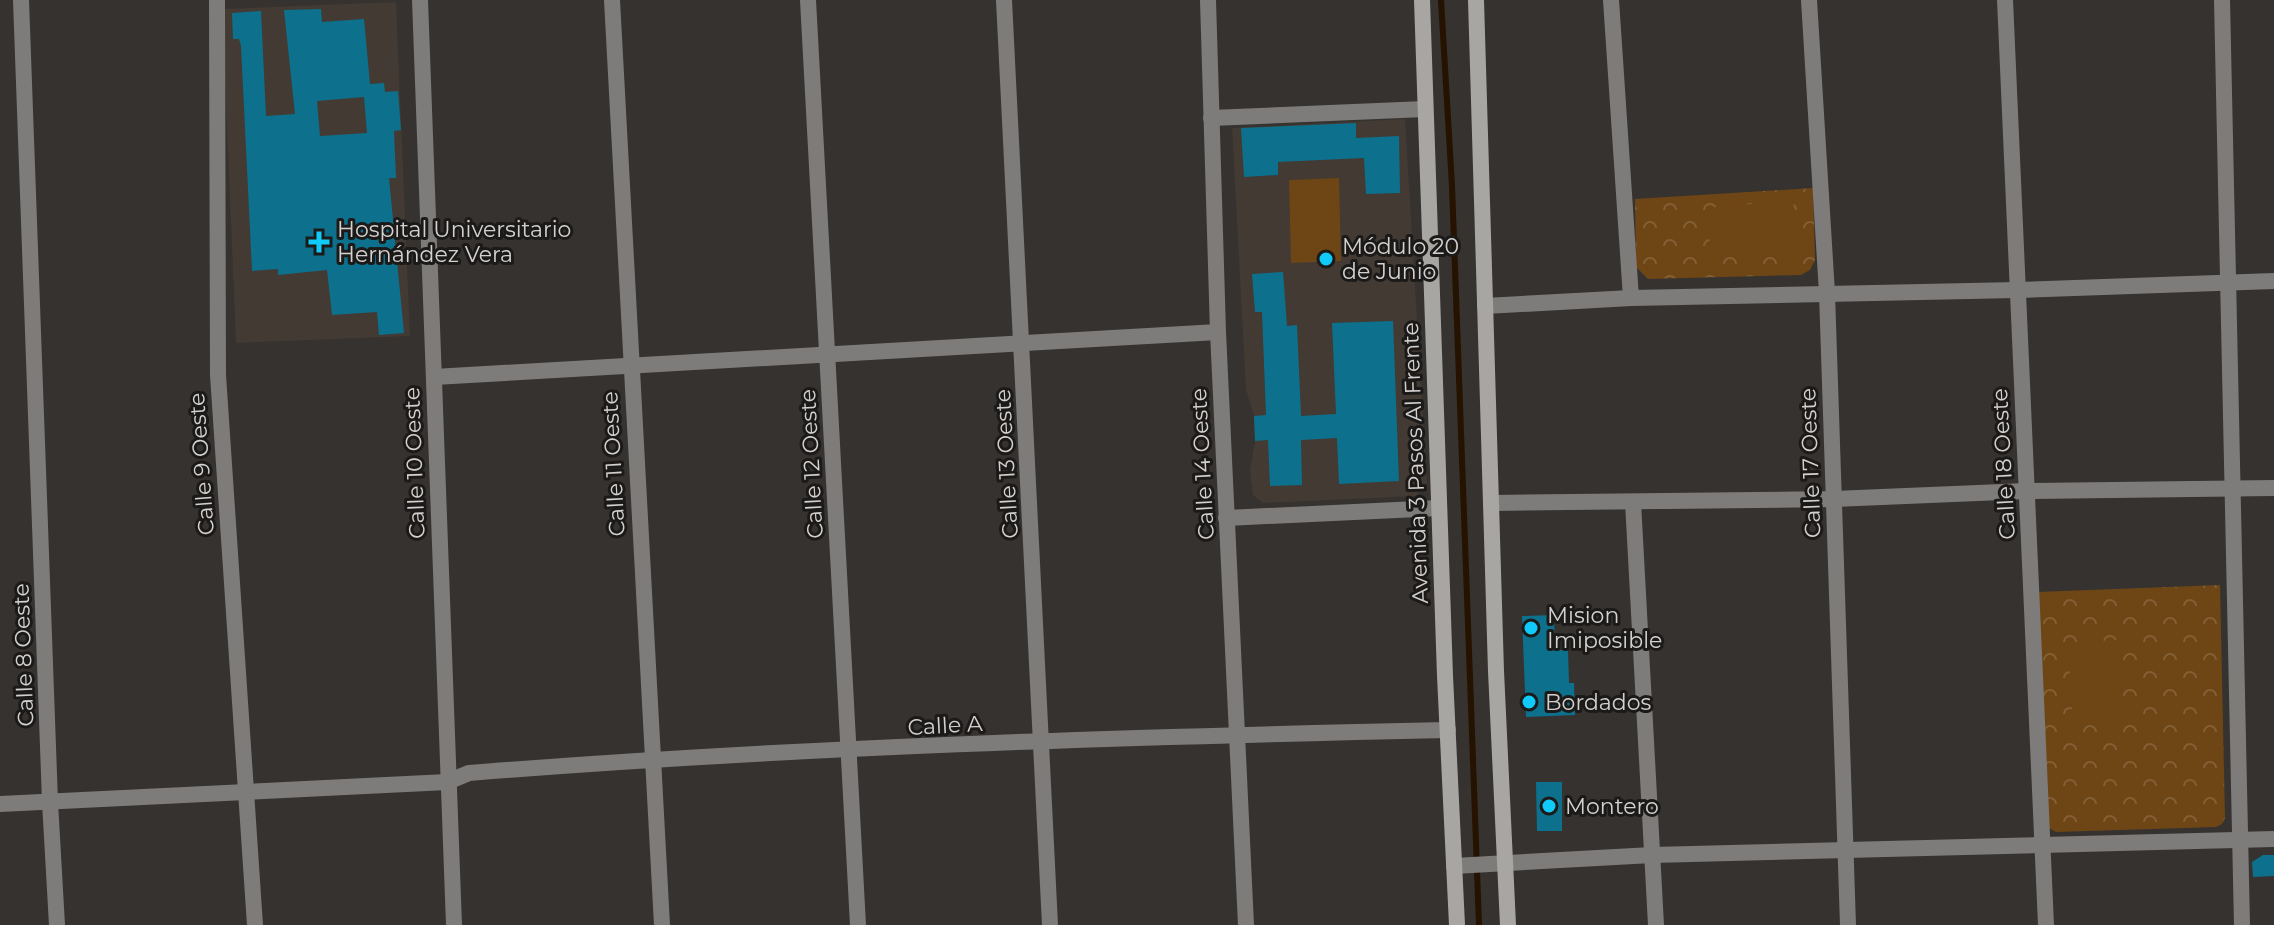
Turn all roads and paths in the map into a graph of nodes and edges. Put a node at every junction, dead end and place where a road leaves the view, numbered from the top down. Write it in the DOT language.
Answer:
graph roads {
  1 [pos="21,0"];
  2 [pos="217,0"];
  3 [pos="420,0"];
  4 [pos="612,0"];
  5 [pos="808,0"];
  6 [pos="1004,0"];
  7 [pos="1208,0"];
  8 [pos="1422,0"];
  9 [pos="1476,0"];
  10 [pos="1611,0"];
  11 [pos="1809,0"];
  12 [pos="2005,0"];
  13 [pos="2222,0"];
  14 [pos="1425,109"];
  15 [pos="1211,118"];
  16 [pos="2230,281"];
  17 [pos="2274,281"];
  18 [pos="2017,290"];
  19 [pos="1827,293"];
  20 [pos="1631,298"];
  21 [pos="1485,306"];
  22 [pos="1218,332"];
  23 [pos="1022,344"];
  24 [pos="827,355"];
  25 [pos="630,366"];
  26 [pos="434,377"];
  27 [pos="2274,488"];
  28 [pos="2233,489"];
  29 [pos="2026,491"];
  30 [pos="1834,499"];
  31 [pos="1633,502"];
  32 [pos="1491,503"];
  33 [pos="1439,508"];
  34 [pos="1226,518"];
  35 [pos="1448,730"];
  36 [pos="1236,735"];
  37 [pos="1041,742"];
  38 [pos="849,751"];
  39 [pos="652,758"];
  40 [pos="447,782"];
  41 [pos="244,792"];
  42 [pos="50,802"];
  43 [pos="0,804"];
  44 [pos="2274,839"];
  45 [pos="2240,840"];
  46 [pos="2043,846"];
  47 [pos="1844,851"];
  48 [pos="1652,855"];
  49 [pos="1505,862"];
  50 [pos="1471,864"];
  51 [pos="57,925"];
  52 [pos="255,925"];
  53 [pos="454,925"];
  54 [pos="662,925"];
  55 [pos="858,925"];
  56 [pos="1050,925"];
  57 [pos="1246,925"];
  58 [pos="1457,925"];
  59 [pos="1508,925"];
  60 [pos="1656,925"];
  61 [pos="1848,925"];
  62 [pos="2046,925"];
  63 [pos="2242,925"];
  1 -- 42 [label="street, Calle 8 Oeste"];
  2 -- 41 [label="street, Calle 9 Oeste"];
  3 -- 26 [label="street, Calle 10 Oeste"];
  4 -- 25 [label="street, Calle 11 Oeste"];
  5 -- 24 [label="street, Calle 12 Oeste"];
  6 -- 23 [label="street, Calle 13 Oeste"];
  7 -- 15 [label="street, Calle 14 Oeste"];
  8 -- 14 [label="main road, Avenida 3 Pasos Al Frente"];
  9 -- 21 [label="main road"];
  10 -- 20 [label="street"];
  11 -- 19 [label="street, Calle 17 Oeste"];
  12 -- 18 [label="street, Calle 18 Oeste"];
  13 -- 16 [label="street"];
  14 -- 15 [label="street"];
  14 -- 33 [label="main road, Avenida 3 Pasos Al Frente"];
  15 -- 22 [label="street, Calle 14 Oeste"];
  16 -- 17 [label="street"];
  16 -- 18 [label="street"];
  16 -- 28 [label="street"];
  18 -- 19 [label="street"];
  18 -- 29 [label="street, Calle 18 Oeste"];
  19 -- 20 [label="street"];
  19 -- 30 [label="street, Calle 17 Oeste"];
  20 -- 21 [label="street"];
  21 -- 32 [label="main road"];
  22 -- 23 [label="street"];
  22 -- 34 [label="street, Calle 14 Oeste"];
  23 -- 24 [label="street"];
  23 -- 37 [label="street, Calle 13 Oeste"];
  24 -- 25 [label="street"];
  24 -- 38 [label="street, Calle 12 Oeste"];
  25 -- 26 [label="street"];
  25 -- 39 [label="street, Calle 11 Oeste"];
  26 -- 40 [label="street, Calle 10 Oeste"];
  27 -- 28 [label="street"];
  28 -- 29 [label="street"];
  28 -- 45 [label="street"];
  29 -- 30 [label="street"];
  29 -- 46 [label="street, Calle 18 Oeste"];
  30 -- 31 [label="street"];
  30 -- 47 [label="street, Calle 17 Oeste"];
  31 -- 32 [label="street"];
  31 -- 48 [label="street"];
  32 -- 49 [label="main road"];
  33 -- 34 [label="street"];
  33 -- 35 [label="main road, Avenida 3 Pasos Al Frente"];
  34 -- 36 [label="street, Calle 14 Oeste"];
  35 -- 36 [label="street, Calle A"];
  35 -- 50 [label="main road, Avenida 3 Pasos Al Frente"];
  36 -- 37 [label="street, Calle A"];
  36 -- 57 [label="street, Calle 14 Oeste"];
  37 -- 38 [label="street, Calle A"];
  37 -- 56 [label="street, Calle 13 Oeste"];
  38 -- 39 [label="street, Calle A"];
  38 -- 55 [label="street, Calle 12 Oeste"];
  39 -- 40 [label="street, Calle A"];
  39 -- 54 [label="street, Calle 11 Oeste"];
  40 -- 41 [label="street, Calle A"];
  40 -- 53 [label="street, Calle 10 Oeste"];
  41 -- 42 [label="street, Calle A"];
  41 -- 52 [label="street, Calle 9 Oeste"];
  42 -- 43 [label="street, Calle A"];
  42 -- 51 [label="street, Calle 8 Oeste"];
  44 -- 45 [label="street"];
  45 -- 46 [label="street"];
  45 -- 63 [label="street"];
  46 -- 47 [label="street"];
  46 -- 62 [label="street, Calle 18 Oeste"];
  47 -- 48 [label="street"];
  47 -- 61 [label="street, Calle 17 Oeste"];
  48 -- 49 [label="street"];
  48 -- 60 [label="street"];
  49 -- 50 [label="street"];
  49 -- 59 [label="main road"];
  50 -- 58 [label="main road, Avenida 3 Pasos Al Frente"];
}
